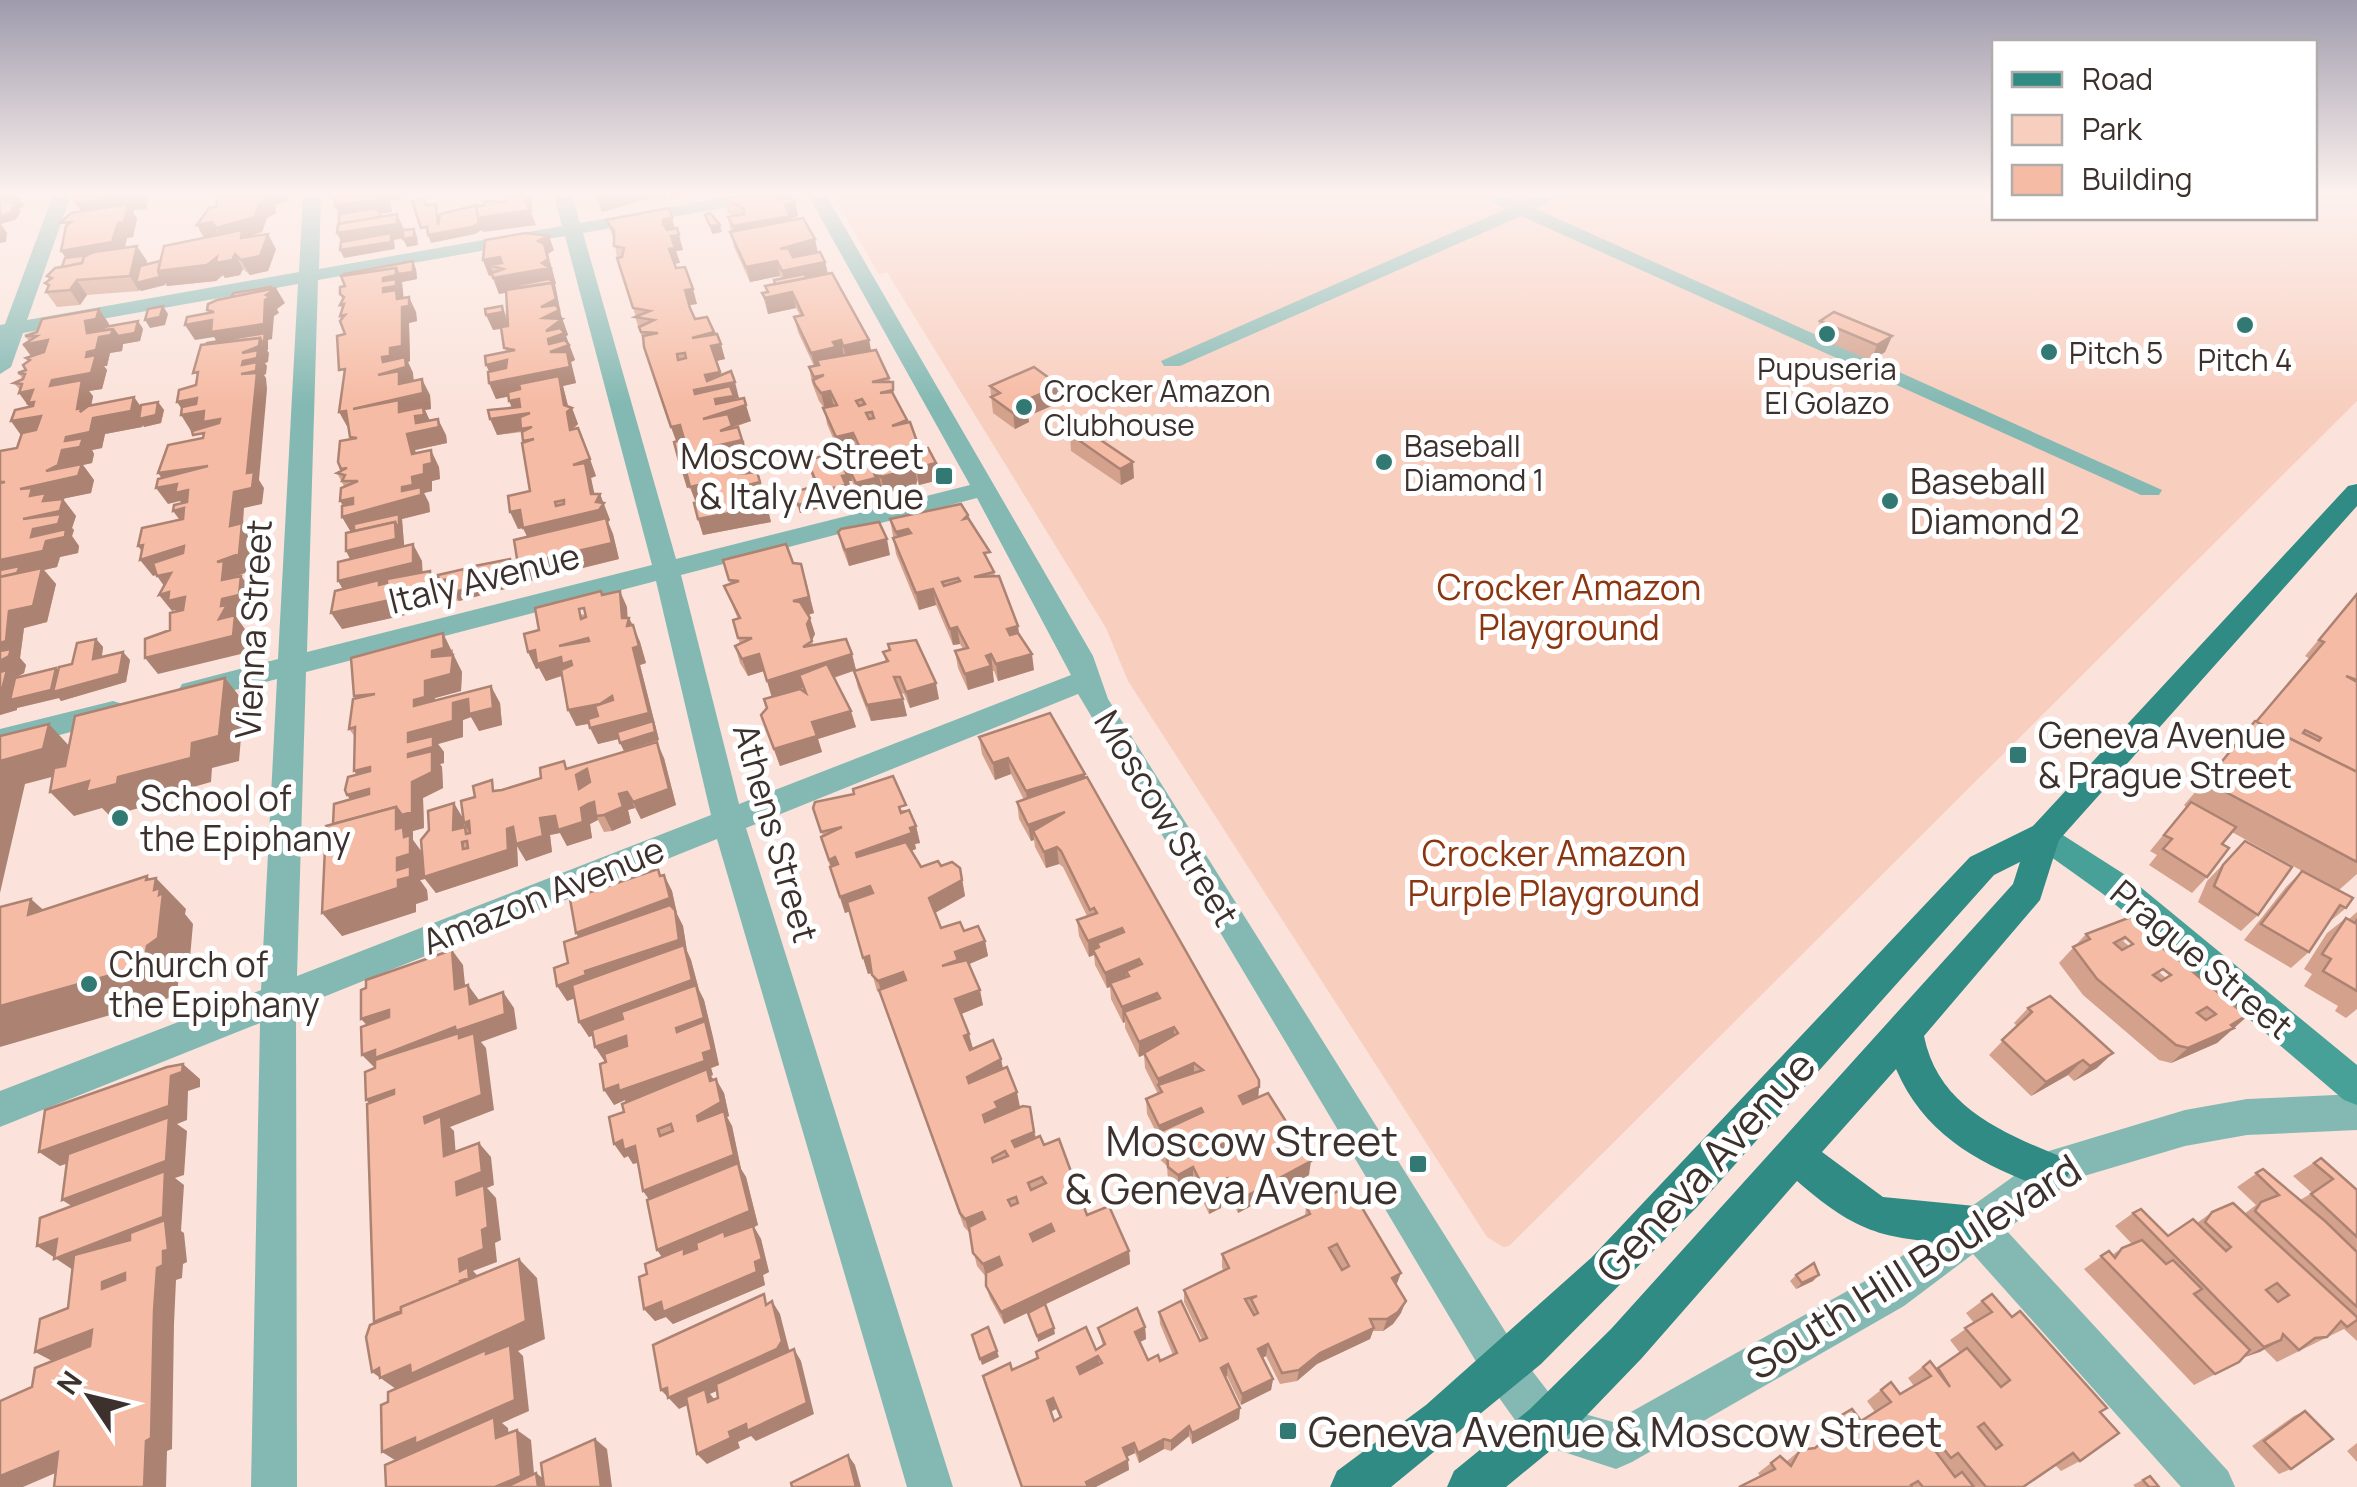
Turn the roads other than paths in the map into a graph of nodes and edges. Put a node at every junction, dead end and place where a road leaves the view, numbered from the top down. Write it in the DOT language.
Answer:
graph roads {
  1 [pos="34,264"];
  2 [pos="310,264"];
  3 [pos="376,264"];
  4 [pos="582,264"];
  5 [pos="857,264"];
  6 [pos="1393,264"];
  7 [pos="1644,264"];
  8 [pos="310,276"];
  9 [pos="7,330"];
  10 [pos="1172,361"];
  11 [pos="0,367"];
  12 [pos="986,488"];
  13 [pos="2150,490"];
  14 [pos="2357,491"];
  15 [pos="666,569"];
  16 [pos="291,666"];
  17 [pos="1086,680"];
  18 [pos="173,696"];
  19 [pos="134,706"];
  20 [pos="0,740"];
  21 [pos="728,822"];
  22 [pos="2044,835"];
  23 [pos="278,1000"];
  24 [pos="1905,1032"];
  25 [pos="2357,1088"];
  26 [pos="0,1109"];
  27 [pos="2357,1112"];
  28 [pos="1794,1154"];
  29 [pos="2050,1171"];
  30 [pos="1975,1226"];
  31 [pos="1505,1370"];
  32 [pos="1546,1425"];
  33 [pos="274,1487"];
  34 [pos="930,1487"];
  35 [pos="1353,1487"];
  36 [pos="1470,1487"];
  37 [pos="2212,1487"];
  1 -- 9 [label="street"];
  2 -- 8 [label="street, Vienna Street"];
  3 -- 8 [label="street"];
  4 -- 15 [label="street, Athens Street"];
  5 -- 12 [label="street, Moscow Street"];
  6 -- 10 [label="street"];
  7 -- 13 [label="street"];
  8 -- 9 [label="street"];
  8 -- 16 [label="street, Vienna Street"];
  9 -- 11 [label="street"];
  12 -- 15 [label="street, Italy Avenue"];
  12 -- 17 [label="street, Moscow Street"];
  14 -- 22 [label="main road, Geneva Avenue"];
  15 -- 16 [label="street, Italy Avenue"];
  15 -- 21 [label="street, Athens Street"];
  16 -- 18 [label="street, Italy Avenue"];
  16 -- 23 [label="street, Vienna Street"];
  17 -- 21 [label="street, Amazon Avenue"];
  17 -- 31 [label="street, Moscow Street"];
  19 -- 20 [label="street"];
  21 -- 23 [label="street, Amazon Avenue"];
  21 -- 34 [label="street, Athens Street"];
  22 -- 24 [label="main road, Geneva Avenue"];
  22 -- 25 [label="street, Prague Street"];
  22 -- 31 [label="main road, Geneva Avenue"];
  23 -- 26 [label="street, Amazon Avenue"];
  23 -- 33 [label="street, Vienna Street"];
  24 -- 28 [label="main road, Geneva Avenue"];
  24 -- 29 [label="main road"];
  27 -- 29 [label="street, South Hill Boulevard"];
  28 -- 30 [label="main road"];
  28 -- 32 [label="main road, Geneva Avenue"];
  29 -- 30 [label="street, South Hill Boulevard"];
  30 -- 32 [label="street, South Hill Boulevard"];
  30 -- 37 [label="street"];
  31 -- 32 [label="street, Moscow Street"];
  31 -- 35 [label="main road, Geneva Avenue"];
  32 -- 36 [label="main road, Geneva Avenue"];
}
